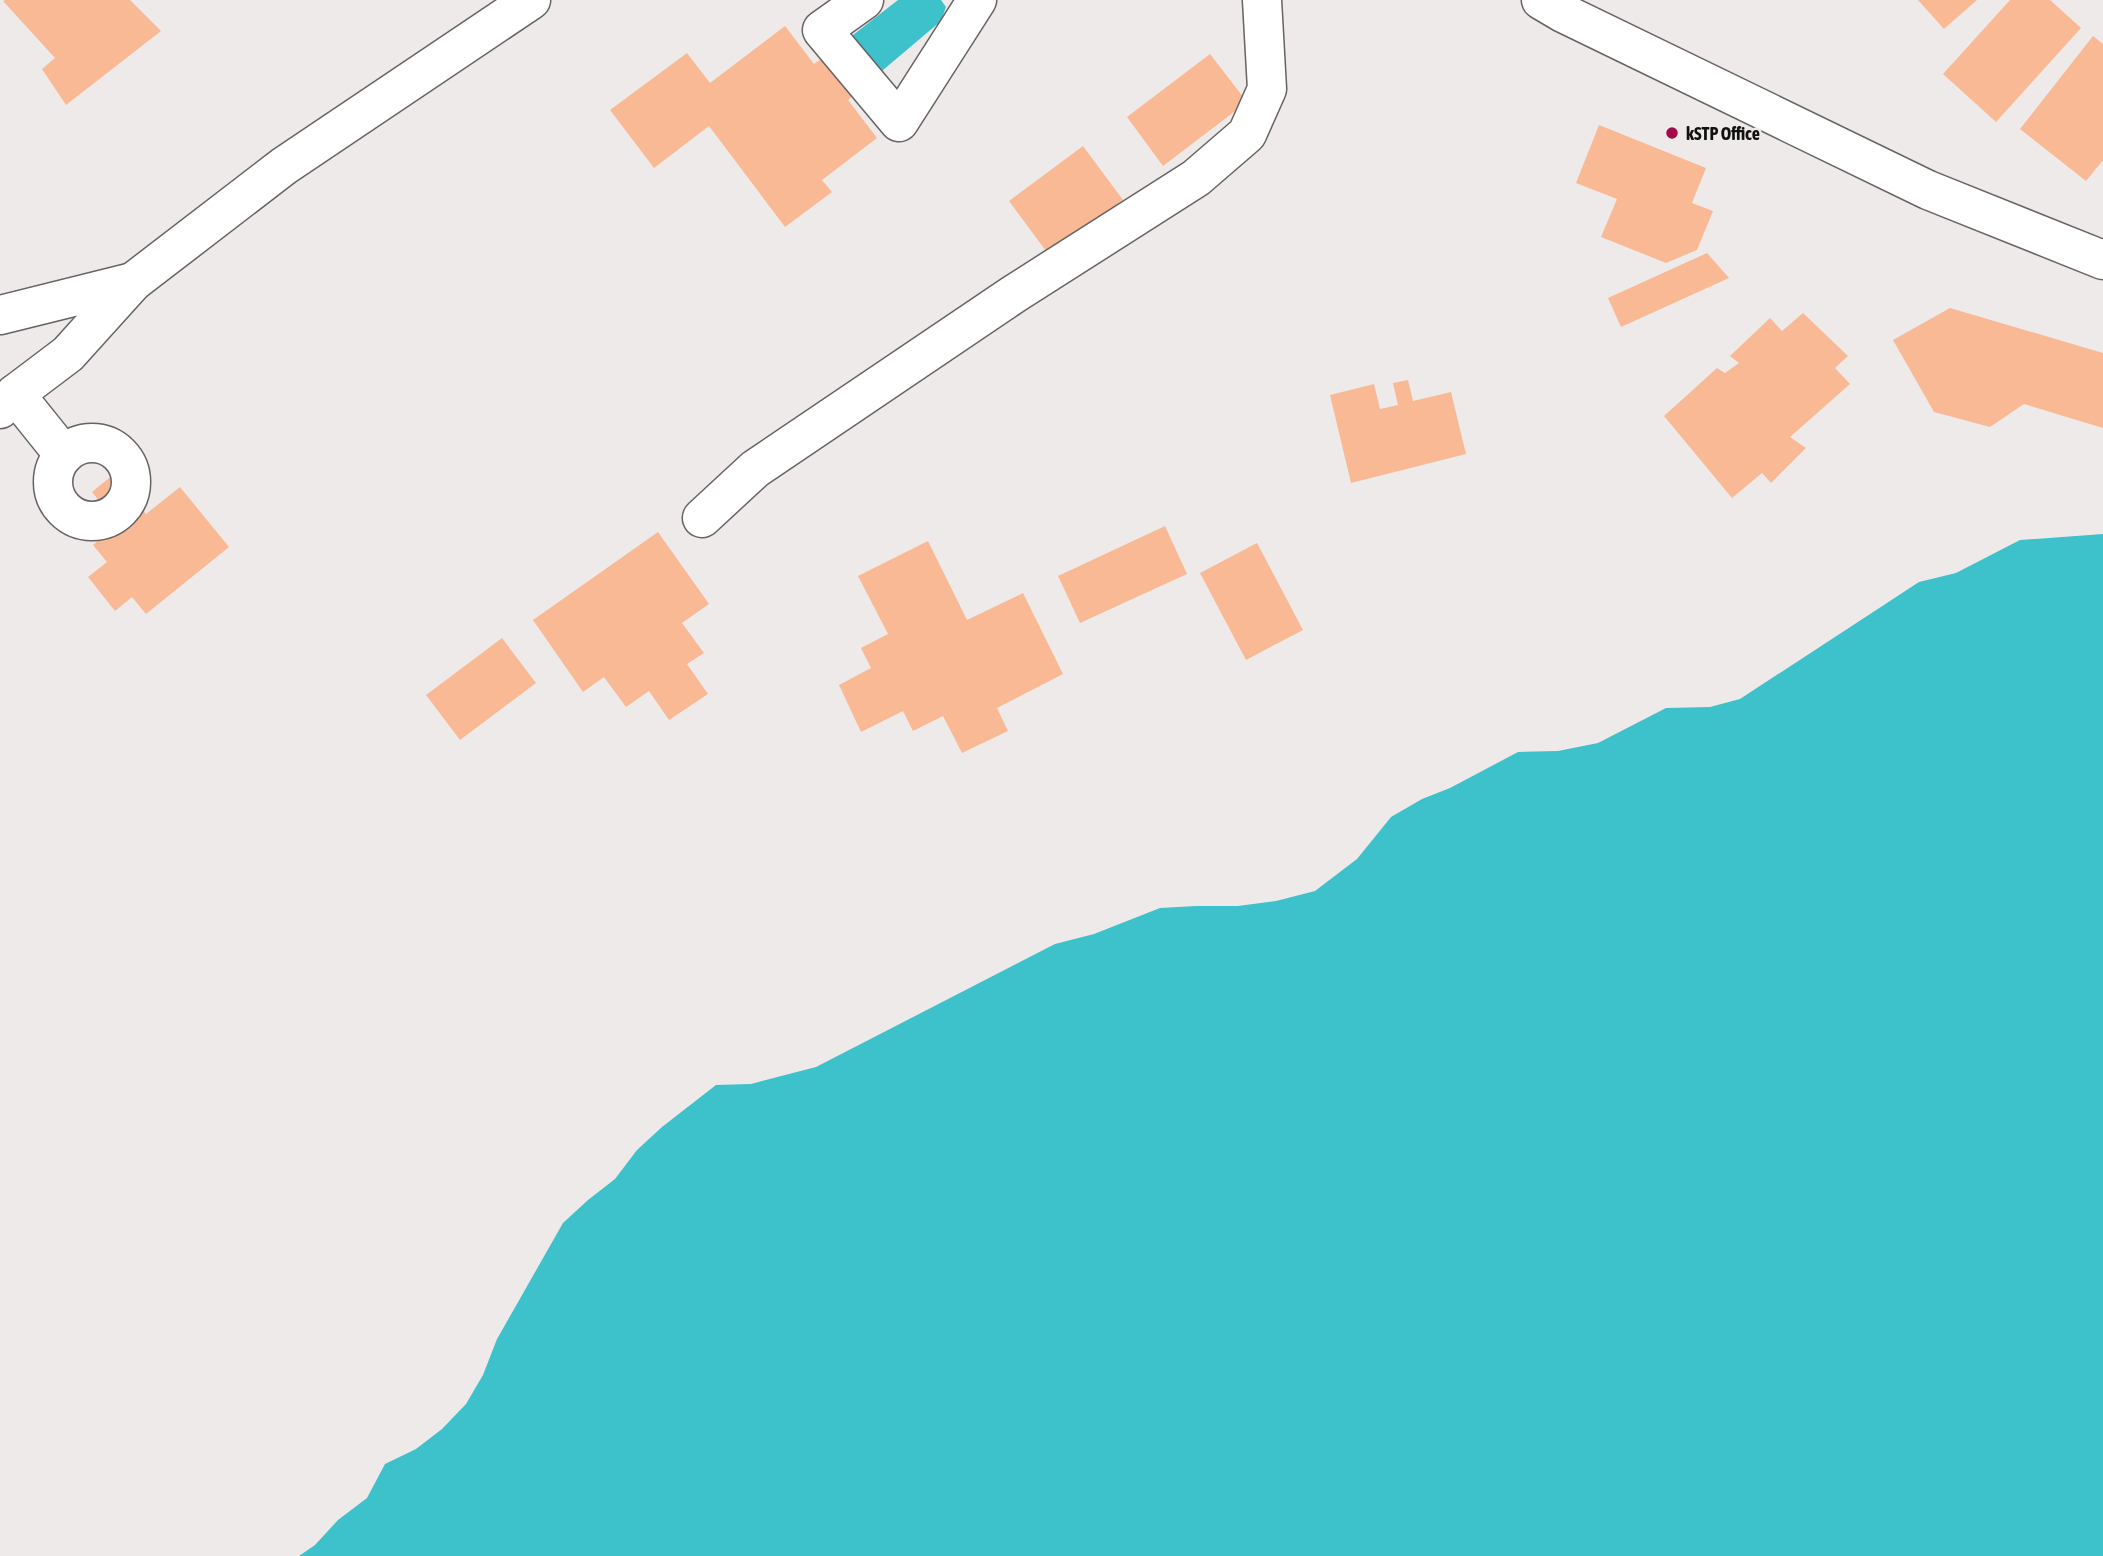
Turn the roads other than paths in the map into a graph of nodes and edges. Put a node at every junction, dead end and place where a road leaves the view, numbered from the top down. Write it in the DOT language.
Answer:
graph roads {
  1 [pos="531,0"];
  2 [pos="864,0"];
  3 [pos="977,0"];
  4 [pos="1262,0"];
  5 [pos="1541,0"];
  6 [pos="2103,260"];
  7 [pos="133,282"];
  8 [pos="0,315"];
  9 [pos="8,401"];
  10 [pos="64,455"];
  11 [pos="702,518"];
  1 -- 7 [label="street"];
  2 -- 3 [label="street"];
  4 -- 11 [label="street"];
  5 -- 6 [label="street"];
  7 -- 8 [label="street"];
  7 -- 9 [label="street"];
  9 -- 10 [label="street"];
}
